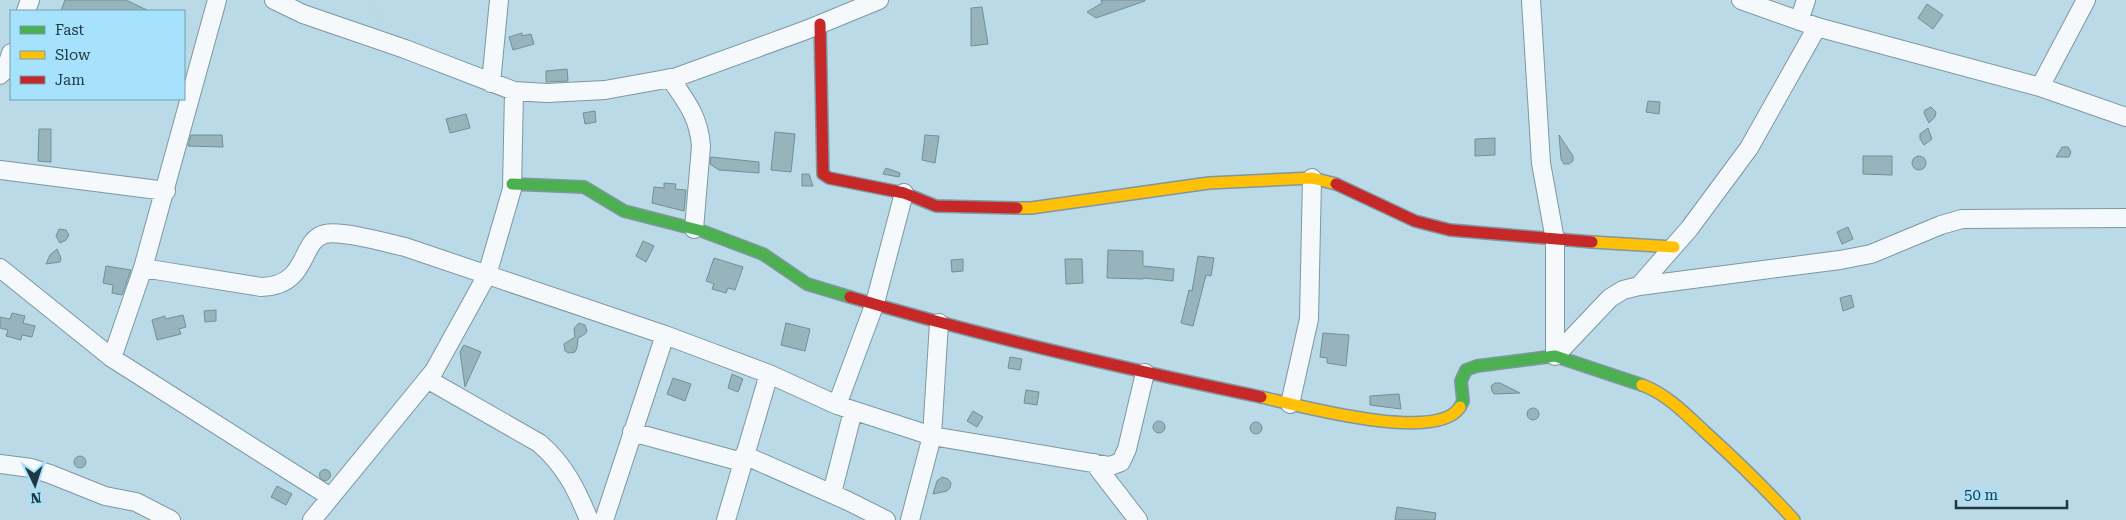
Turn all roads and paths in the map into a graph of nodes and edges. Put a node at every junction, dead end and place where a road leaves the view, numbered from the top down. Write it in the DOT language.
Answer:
graph roads {
  1 [pos="217,0"];
  2 [pos="274,0"];
  3 [pos="374,0"];
  4 [pos="499,0"];
  5 [pos="879,0"];
  6 [pos="1531,0"];
  7 [pos="1742,0"];
  8 [pos="1806,0"];
  9 [pos="2086,0"];
  10 [pos="1799,21"];
  11 [pos="820,24"];
  12 [pos="1817,27"];
  13 [pos="381,40"];
  14 [pos="10,56"];
  15 [pos="0,75"];
  16 [pos="670,78"];
  17 [pos="491,83"];
  18 [pos="2040,87"];
  19 [pos="514,91"];
  20 [pos="2126,117"];
  21 [pos="0,170"];
  22 [pos="1312,178"];
  23 [pos="512,184"];
  24 [pos="166,191"];
  25 [pos="904,193"];
  26 [pos="2126,207"];
  27 [pos="2106,218"];
  28 [pos="2126,218"];
  29 [pos="694,229"];
  30 [pos="1555,240"];
  31 [pos="1674,247"];
  32 [pos="0,268"];
  33 [pos="143,268"];
  34 [pos="487,275"];
  35 [pos="1639,286"];
  36 [pos="874,303"];
  37 [pos="939,323"];
  38 [pos="665,335"];
  39 [pos="1555,356"];
  40 [pos="112,358"];
  41 [pos="1145,373"];
  42 [pos="769,374"];
  43 [pos="427,379"];
  44 [pos="1290,404"];
  45 [pos="845,408"];
  46 [pos="632,432"];
  47 [pos="932,436"];
  48 [pos="743,458"];
  49 [pos="1094,463"];
  50 [pos="0,464"];
  51 [pos="832,493"];
  52 [pos="330,496"];
  53 [pos="171,520"];
  54 [pos="312,520"];
  55 [pos="589,520"];
  56 [pos="604,520"];
  57 [pos="726,520"];
  58 [pos="886,520"];
  59 [pos="910,520"];
  60 [pos="1138,520"];
  61 [pos="1794,520"];
  1 -- 24 [label="street"];
  2 -- 13 [label="street"];
  3 -- 13 [label="path"];
  4 -- 17 [label="street"];
  5 -- 11 [label="street"];
  6 -- 30 [label="street"];
  7 -- 10 [label="street"];
  8 -- 10 [label="street"];
  9 -- 18 [label="street"];
  10 -- 12 [label="street"];
  11 -- 16 [label="street"];
  11 -- 25 [label="street"];
  12 -- 18 [label="street"];
  12 -- 31 [label="street"];
  13 -- 17 [label="street"];
  14 -- 15 [label="street"];
  16 -- 19 [label="street"];
  16 -- 29 [label="street"];
  17 -- 19 [label="street"];
  18 -- 20 [label="street"];
  19 -- 23 [label="street"];
  21 -- 24 [label="street"];
  22 -- 25 [label="street"];
  22 -- 30 [label="street"];
  22 -- 44 [label="street"];
  23 -- 29 [label="street"];
  23 -- 34 [label="street"];
  24 -- 33 [label="street"];
  25 -- 36 [label="street"];
  26 -- 27 [label="street"];
  27 -- 28 [label="street"];
  27 -- 35 [label="street"];
  29 -- 36 [label="street"];
  30 -- 31 [label="street"];
  30 -- 39 [label="street"];
  31 -- 35 [label="street"];
  32 -- 40 [label="street"];
  33 -- 34 [label="street"];
  33 -- 40 [label="street"];
  34 -- 38 [label="street"];
  34 -- 43 [label="street"];
  35 -- 39 [label="street"];
  36 -- 37 [label="street"];
  36 -- 45 [label="street"];
  37 -- 41 [label="street"];
  37 -- 47 [label="street"];
  38 -- 42 [label="street"];
  38 -- 46 [label="street"];
  39 -- 44 [label="street"];
  39 -- 61 [label="street"];
  40 -- 52 [label="street"];
  41 -- 44 [label="street"];
  41 -- 49 [label="street"];
  42 -- 45 [label="street"];
  42 -- 48 [label="street"];
  43 -- 52 [label="street"];
  43 -- 55 [label="street"];
  45 -- 47 [label="street"];
  45 -- 51 [label="street"];
  46 -- 48 [label="street"];
  46 -- 56 [label="street"];
  47 -- 49 [label="street"];
  47 -- 59 [label="street"];
  48 -- 51 [label="street"];
  48 -- 57 [label="street"];
  49 -- 60 [label="street"];
  50 -- 53 [label="street"];
  51 -- 58 [label="street"];
  52 -- 54 [label="street"];
}
